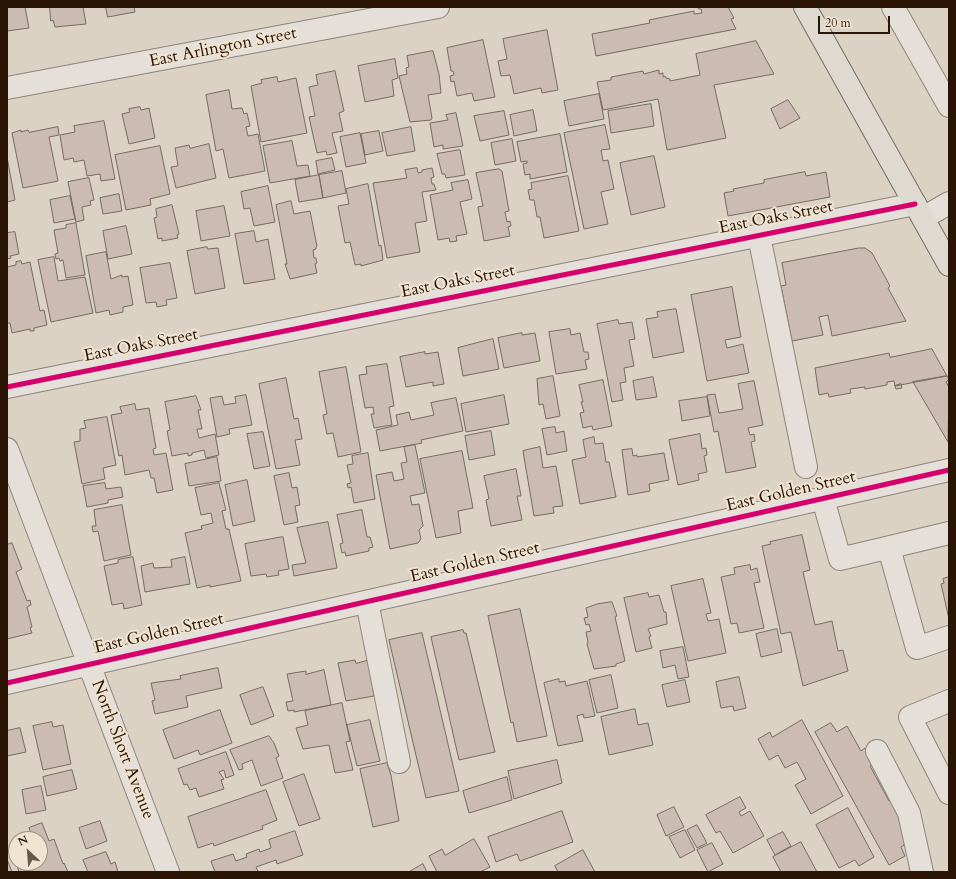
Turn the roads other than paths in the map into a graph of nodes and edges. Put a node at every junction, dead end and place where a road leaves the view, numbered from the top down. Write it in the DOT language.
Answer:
graph roads {
  1 [pos="438,7"];
  2 [pos="805,7"];
  3 [pos="892,7"];
  4 [pos="7,88"];
  5 [pos="949,106"];
  6 [pos="949,203"];
  7 [pos="919,211"];
  8 [pos="759,236"];
  9 [pos="949,265"];
  10 [pos="7,387"];
  11 [pos="7,449"];
  12 [pos="806,467"];
  13 [pos="949,470"];
  14 [pos="823,498"];
  15 [pos="949,533"];
  16 [pos="889,548"];
  17 [pos="367,602"];
  18 [pos="949,637"];
  19 [pos="90,664"];
  20 [pos="7,683"];
  21 [pos="949,701"];
  22 [pos="877,751"];
  23 [pos="399,762"];
  24 [pos="949,793"];
  25 [pos="168,872"];
  26 [pos="922,872"];
  1 -- 4 [label="street, East Arlington Street"];
  2 -- 7 [label="main road"];
  3 -- 5 [label="street"];
  6 -- 7 [label="street, East Oaks Street"];
  7 -- 8 [label="street, East Oaks Street"];
  7 -- 9 [label="main road"];
  8 -- 10 [label="street, East Oaks Street"];
  8 -- 12 [label="street"];
  11 -- 19 [label="street, North Short Avenue"];
  13 -- 14 [label="street, East Golden Street"];
  14 -- 16 [label="street"];
  14 -- 17 [label="street, East Golden Street"];
  15 -- 16 [label="street"];
  16 -- 18 [label="street"];
  17 -- 19 [label="street, East Golden Street"];
  17 -- 23 [label="street"];
  19 -- 20 [label="street, East Golden Street"];
  19 -- 25 [label="street, North Short Avenue"];
  21 -- 24 [label="street"];
  22 -- 26 [label="street"];
}
